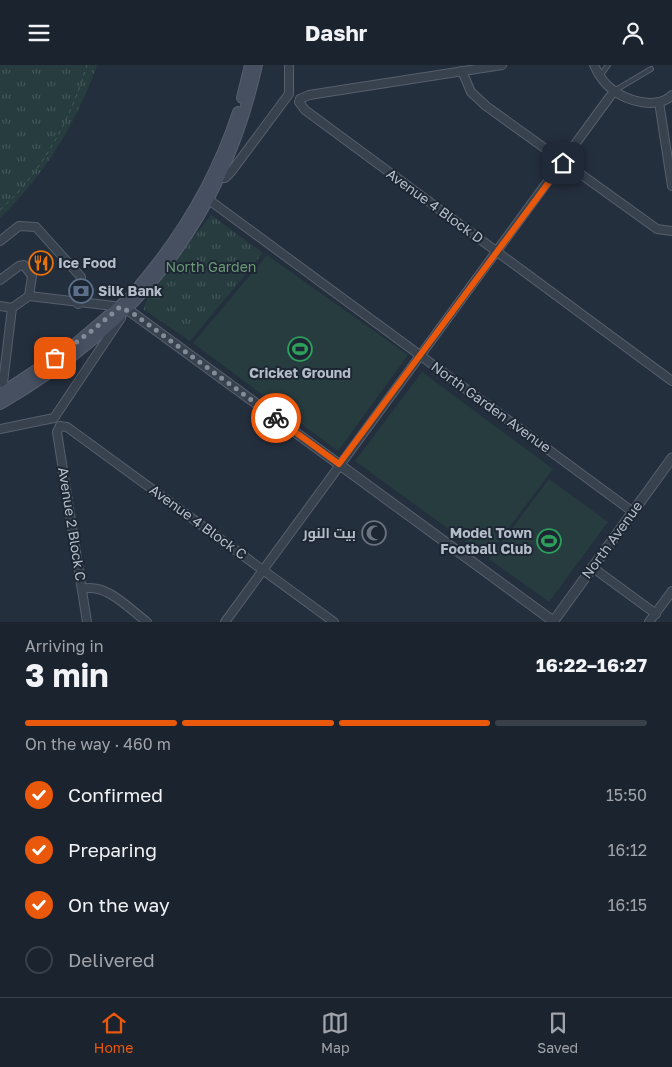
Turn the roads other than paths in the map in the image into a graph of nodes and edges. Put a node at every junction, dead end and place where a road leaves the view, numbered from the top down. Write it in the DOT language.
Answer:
graph roads {
  1 [pos="250,65"];
  2 [pos="257,65"];
  3 [pos="288,65"];
  4 [pos="502,65"];
  5 [pos="594,65"];
  6 [pos="608,65"];
  7 [pos="651,69"];
  8 [pos="462,71"];
  9 [pos="600,76"];
  10 [pos="614,91"];
  11 [pos="289,94"];
  12 [pos="672,95"];
  13 [pos="300,99"];
  14 [pos="659,102"];
  15 [pos="563,163"];
  16 [pos="220,178"];
  17 [pos="672,186"];
  18 [pos="206,198"];
  19 [pos="672,231"];
  20 [pos="0,241"];
  21 [pos="497,251"];
  22 [pos="1,277"];
  23 [pos="28,296"];
  24 [pos="78,304"];
  25 [pos="0,306"];
  26 [pos="12,308"];
  27 [pos="124,308"];
  28 [pos="46,335"];
  29 [pos="50,340"];
  30 [pos="75,344"];
  31 [pos="3,354"];
  32 [pos="419,355"];
  33 [pos="45,365"];
  34 [pos="672,381"];
  35 [pos="6,394"];
  36 [pos="0,404"];
  37 [pos="54,418"];
  38 [pos="60,426"];
  39 [pos="0,429"];
  40 [pos="672,458"];
  41 [pos="339,464"];
  42 [pos="633,512"];
  43 [pos="592,567"];
  44 [pos="262,569"];
  45 [pos="82,589"];
  46 [pos="672,591"];
  47 [pos="656,613"];
  48 [pos="87,622"];
  49 [pos="147,622"];
  50 [pos="225,622"];
  51 [pos="334,622"];
  52 [pos="553,622"];
  53 [pos="649,622"];
  1 -- 18 [label="main road"];
  2 -- 16 [label="main road"];
  3 -- 11 [label="street"];
  4 -- 8 [label="street"];
  5 -- 9 [label="street"];
  6 -- 9 [label="lane"];
  7 -- 10 [label="lane"];
  8 -- 13 [label="street"];
  8 -- 15 [label="street"];
  9 -- 10 [label="street"];
  10 -- 14 [label="street"];
  10 -- 15 [label="street"];
  11 -- 13 [label="street"];
  11 -- 16 [label="street"];
  12 -- 14 [label="street"];
  13 -- 21 [label="street, Avenue 4 Block D"];
  14 -- 17 [label="street"];
  15 -- 19 [label="street"];
  15 -- 21 [label="street"];
  16 -- 18 [label="main road"];
  18 -- 27 [label="main road"];
  18 -- 32 [label="street, North Garden Avenue"];
  20 -- 24 [label="street"];
  21 -- 32 [label="street"];
  21 -- 34 [label="street, Avenue 4 Block D"];
  22 -- 23 [label="street"];
  23 -- 24 [label="street"];
  23 -- 26 [label="street"];
  24 -- 27 [label="street"];
  25 -- 26 [label="street"];
  26 -- 31 [label="street"];
  27 -- 30 [label="main road"];
  27 -- 35 [label="main road"];
  27 -- 37 [label="street"];
  27 -- 41 [label="street"];
  28 -- 29 [label="lane"];
  29 -- 30 [label="lane"];
  29 -- 33 [label="lane"];
  30 -- 33 [label="main road"];
  31 -- 35 [label="street"];
  32 -- 41 [label="street"];
  32 -- 42 [label="street, North Garden Avenue"];
  33 -- 35 [label="main road"];
  35 -- 36 [label="main road"];
  37 -- 38 [label="street"];
  37 -- 39 [label="street"];
  38 -- 44 [label="street, Avenue 4 Block C"];
  38 -- 45 [label="street, Avenue 2 Block C"];
  40 -- 42 [label="street, North Avenue"];
  41 -- 44 [label="street"];
  41 -- 52 [label="street"];
  42 -- 43 [label="street, North Avenue"];
  43 -- 47 [label="street"];
  43 -- 52 [label="street, North Avenue"];
  44 -- 50 [label="street"];
  44 -- 51 [label="street, Avenue 4 Block C"];
  45 -- 48 [label="street, Avenue 2 Block C"];
  45 -- 49 [label="street"];
  46 -- 47 [label="street"];
  47 -- 53 [label="street"];
}
